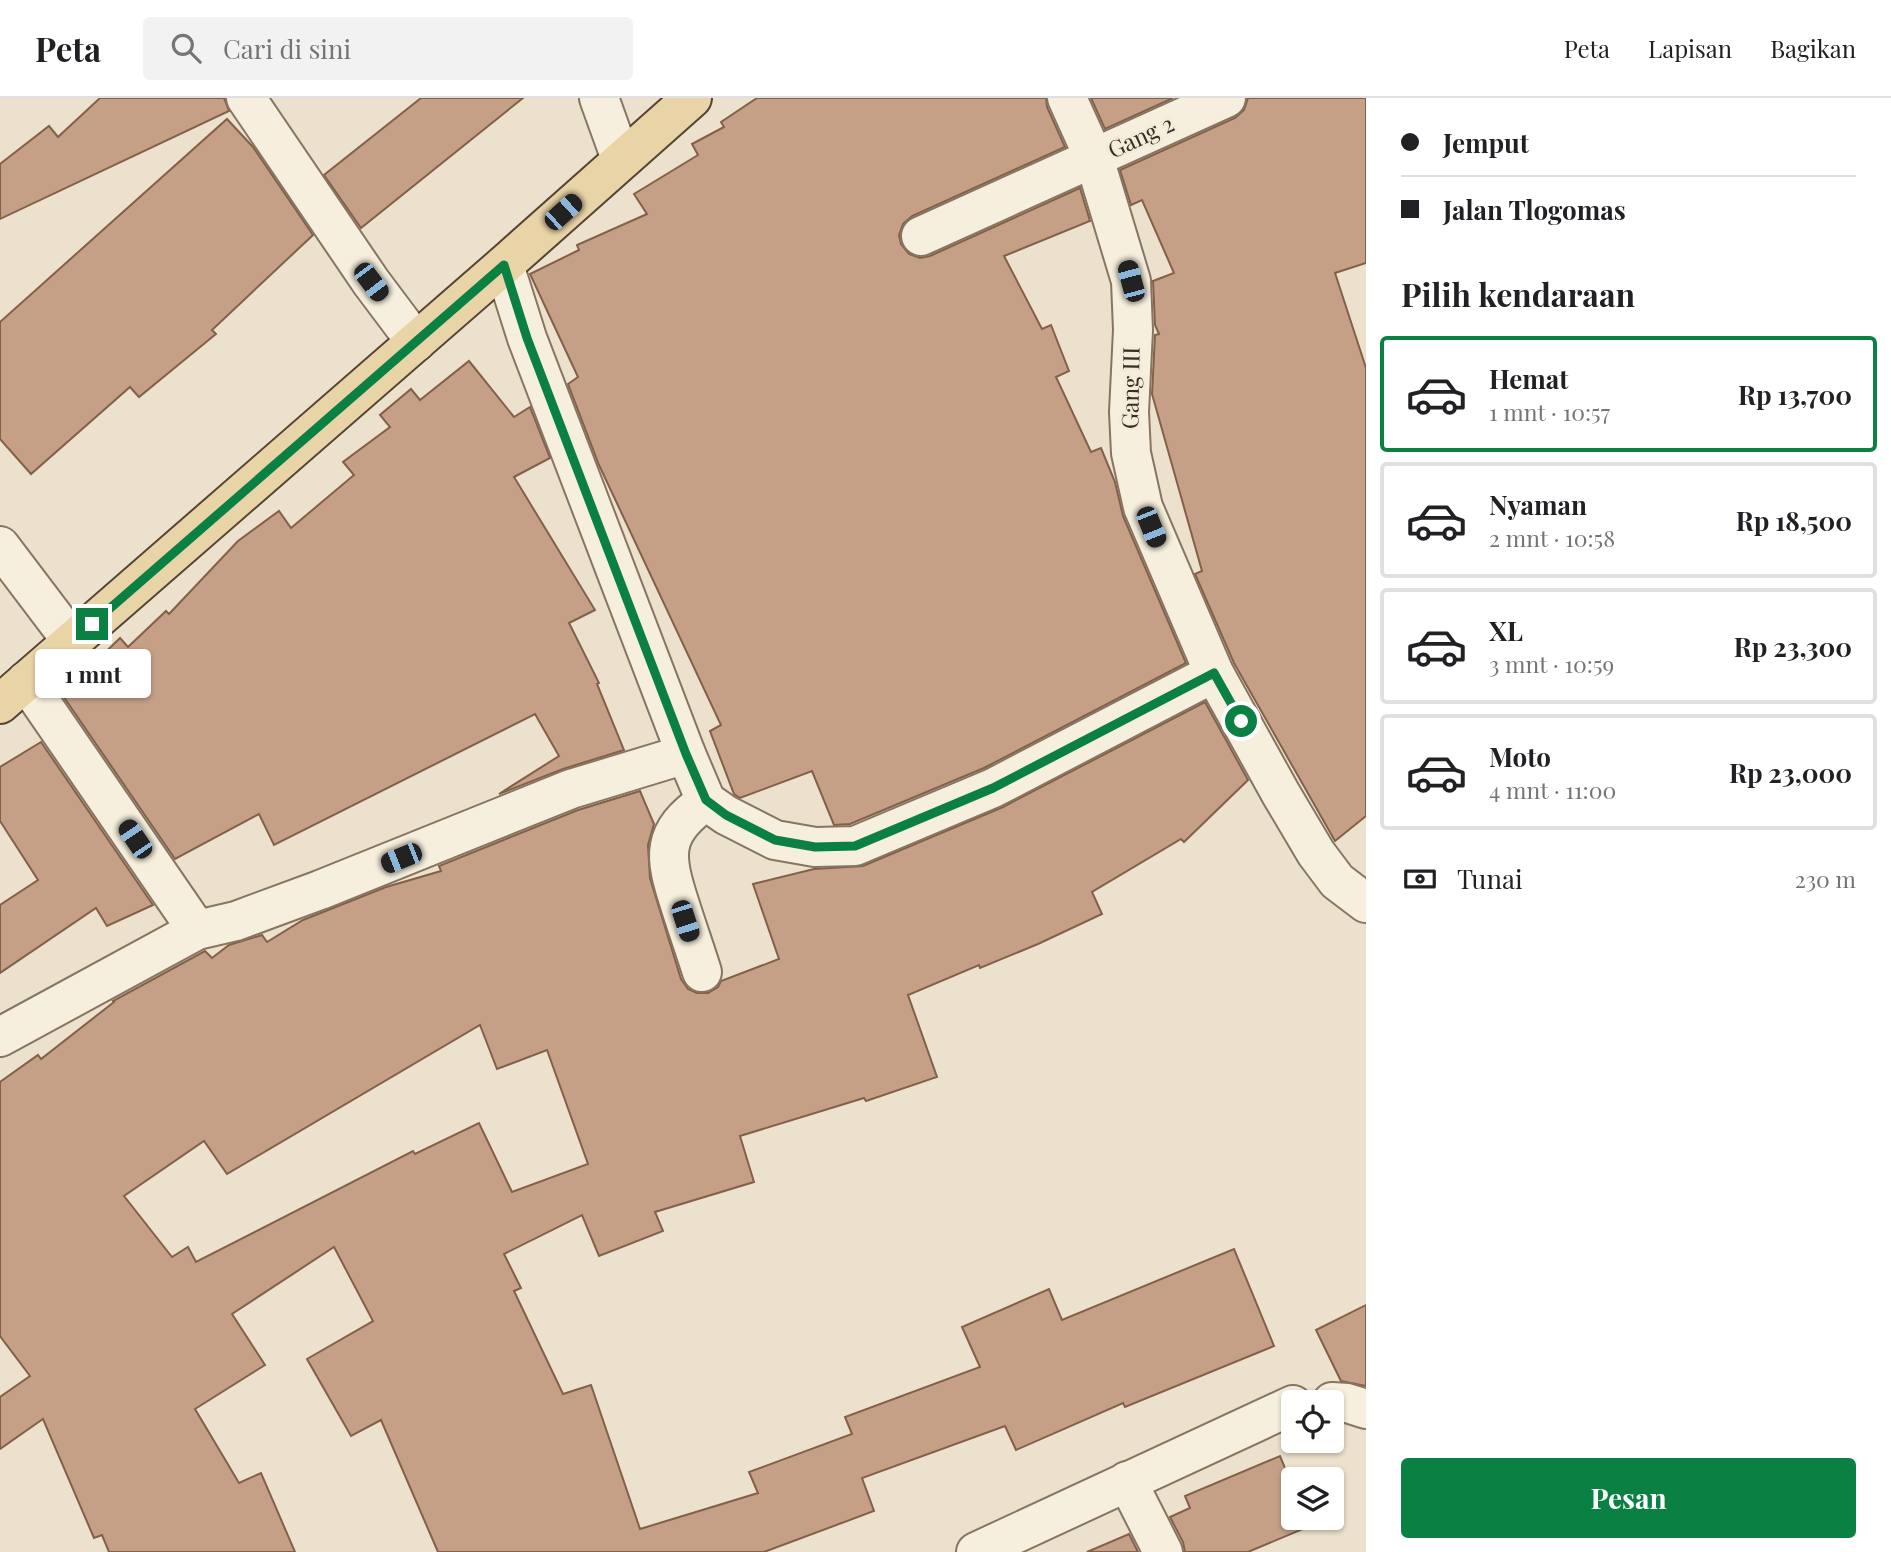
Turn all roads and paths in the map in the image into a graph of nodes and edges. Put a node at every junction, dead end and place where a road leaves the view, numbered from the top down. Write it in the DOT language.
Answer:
graph roads {
  1 [pos="246,98"];
  2 [pos="599,98"];
  3 [pos="692,98"];
  4 [pos="1067,98"];
  5 [pos="1226,98"];
  6 [pos="1094,158"];
  7 [pos="621,159"];
  8 [pos="921,236"];
  9 [pos="504,265"];
  10 [pos="416,342"];
  11 [pos="0,546"];
  12 [pos="72,641"];
  13 [pos="1214,673"];
  14 [pos="13,693"];
  15 [pos="686,754"];
  16 [pos="706,800"];
  17 [pos="1366,903"];
  18 [pos="197,930"];
  19 [pos="702,972"];
  20 [pos="0,1037"];
  21 [pos="1344,1402"];
  22 [pos="1366,1409"];
  23 [pos="1281,1410"];
  24 [pos="1127,1481"];
  25 [pos="976,1552"];
  26 [pos="1163,1552"];
  1 -- 10 [label="street"];
  2 -- 7 [label="street"];
  3 -- 7 [label="main road"];
  4 -- 6 [label="street, Gang III"];
  5 -- 6 [label="street, Gang 2"];
  6 -- 8 [label="street, Gang 2"];
  6 -- 13 [label="street, Gang III"];
  7 -- 9 [label="main road"];
  9 -- 10 [label="main road"];
  9 -- 15 [label="street"];
  10 -- 12 [label="main road"];
  11 -- 12 [label="street"];
  12 -- 14 [label="main road"];
  13 -- 16 [label="street"];
  13 -- 17 [label="street, Gang III"];
  14 -- 18 [label="street"];
  15 -- 16 [label="street"];
  15 -- 18 [label="street"];
  16 -- 19 [label="street"];
  18 -- 20 [label="street"];
  21 -- 22 [label="street"];
  23 -- 24 [label="street"];
  24 -- 25 [label="street"];
  24 -- 26 [label="street"];
}
